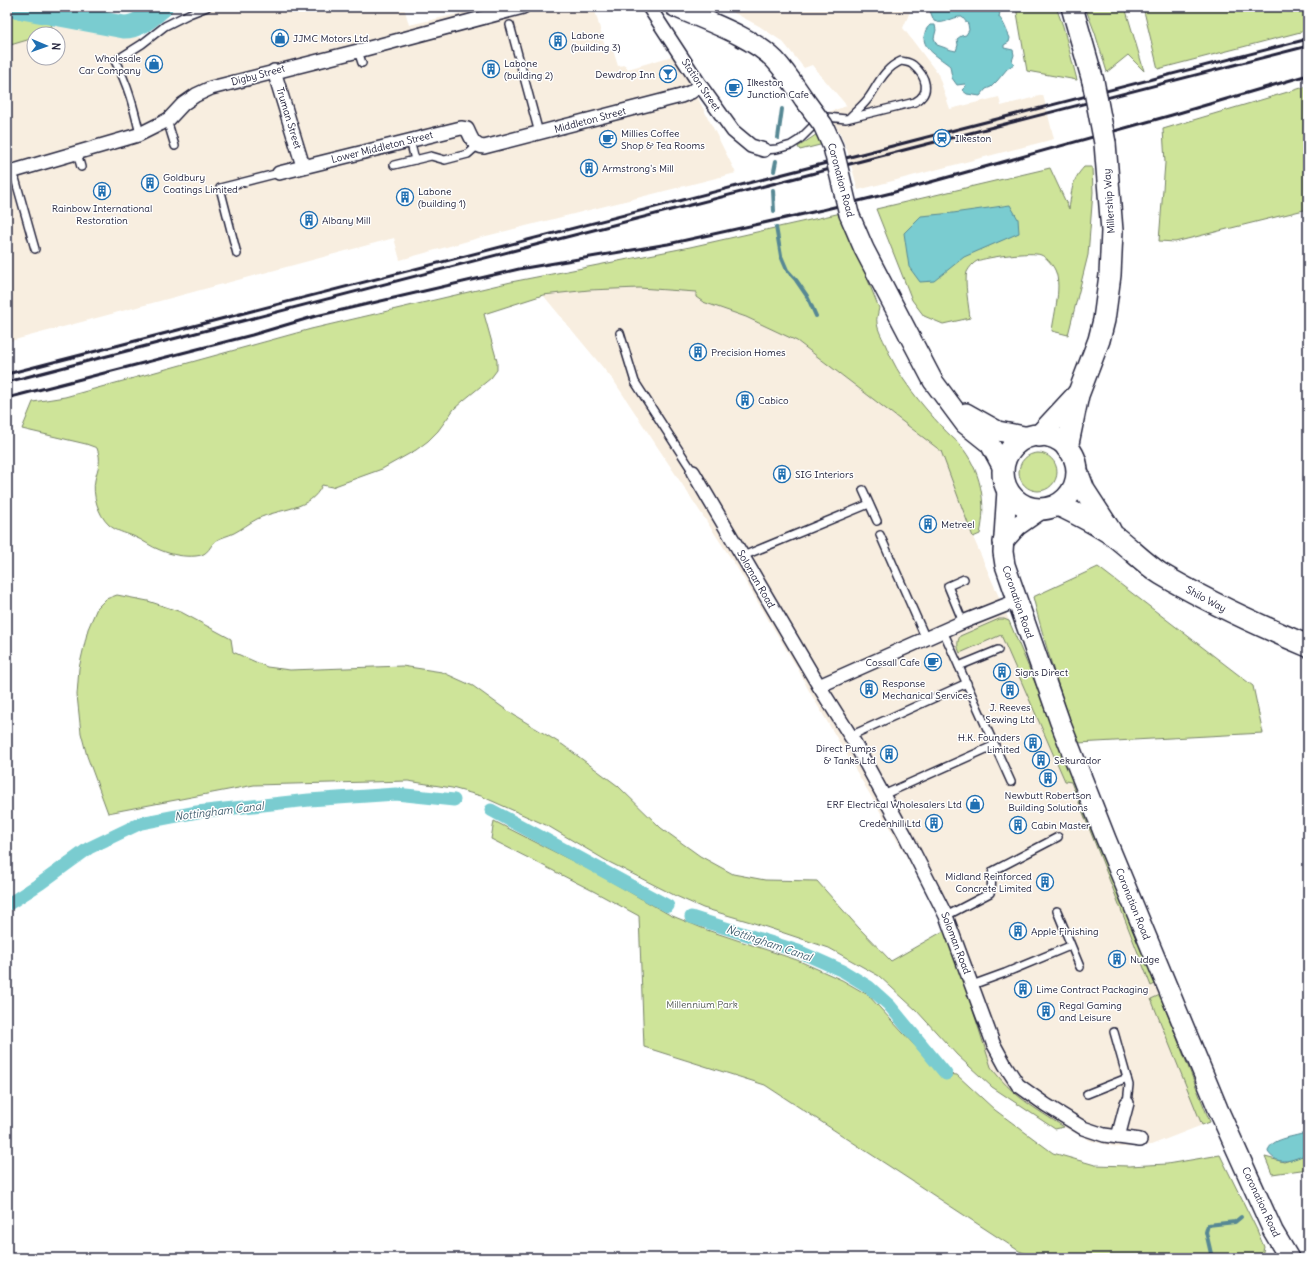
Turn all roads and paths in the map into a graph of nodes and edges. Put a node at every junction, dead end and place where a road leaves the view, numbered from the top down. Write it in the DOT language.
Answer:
graph roads {
  1 [pos="207,7"];
  2 [pos="522,7"];
  3 [pos="649,7"];
  4 [pos="675,7"];
  5 [pos="1072,7"];
  6 [pos="510,25"];
  7 [pos="274,71"];
  8 [pos="700,85"];
  9 [pos="850,117"];
  10 [pos="166,120"];
  11 [pos="538,133"];
  12 [pos="140,134"];
  13 [pos="410,140"];
  14 [pos="175,146"];
  15 [pos="477,146"];
  16 [pos="764,150"];
  17 [pos="77,153"];
  18 [pos="415,160"];
  19 [pos="394,165"];
  20 [pos="303,166"];
  21 [pos="81,167"];
  22 [pos="10,172"];
  23 [pos="279,173"];
  24 [pos="35,249"];
  25 [pos="237,254"];
  26 [pos="620,333"];
  27 [pos="1078,395"];
  28 [pos="951,405"];
  29 [pos="1034,437"];
  30 [pos="1067,448"];
  31 [pos="1003,468"];
  32 [pos="693,472"];
  33 [pos="1078,474"];
  34 [pos="863,490"];
  35 [pos="1007,490"];
  36 [pos="869,504"];
  37 [pos="1049,507"];
  38 [pos="877,521"];
  39 [pos="880,535"];
  40 [pos="1114,536"];
  41 [pos="1003,542"];
  42 [pos="743,556"];
  43 [pos="964,579"];
  44 [pos="1016,601"];
  45 [pos="963,622"];
  46 [pos="943,631"];
  47 [pos="926,639"];
  48 [pos="1308,646"];
  49 [pos="998,650"];
  50 [pos="959,666"];
  51 [pos="967,683"];
  52 [pos="819,686"];
  53 [pos="850,736"];
  54 [pos="995,745"];
  55 [pos="1012,782"];
  56 [pos="883,795"];
  57 [pos="1058,837"];
  58 [pos="1057,911"];
  59 [pos="946,916"];
  60 [pos="1070,946"];
  61 [pos="1080,967"];
  62 [pos="972,985"];
  63 [pos="1114,1032"];
  64 [pos="1127,1078"];
  65 [pos="1087,1094"];
  66 [pos="1127,1103"];
  67 [pos="1118,1137"];
  68 [pos="1140,1140"];
  69 [pos="1289,1258"];
  1 -- 12 [label="lane"];
  2 -- 7 [label="street, Digby Street"];
  3 -- 8 [label="street, Station Street"];
  4 -- 28 [label="street, Coronation Road, bridge"];
  5 -- 27 [label="main road, Millership Way, bridge"];
  6 -- 11 [label="lane"];
  7 -- 10 [label="street, Digby Street"];
  7 -- 20 [label="street, Truman Street"];
  8 -- 11 [label="street, Middleton Street"];
  8 -- 16 [label="street, Station Street"];
  9 -- 9 [label="lane"];
  9 -- 16 [label="lane"];
  10 -- 12 [label="street, Digby Street"];
  10 -- 14 [label="lane"];
  11 -- 15 [label="street, Middleton Street"];
  12 -- 17 [label="street, Digby Street"];
  13 -- 15 [label="street, Lower Middleton Street"];
  13 -- 18 [label="lane"];
  13 -- 20 [label="street, Lower Middleton Street"];
  15 -- 18 [label="lane"];
  17 -- 21 [label="lane"];
  17 -- 22 [label="street, Digby Street"];
  18 -- 19 [label="lane"];
  20 -- 23 [label="street, Lower Middleton Street"];
  22 -- 24 [label="lane"];
  23 -- 25 [label="lane"];
  26 -- 32 [label="lane"];
  27 -- 29 [label="main road, Millership Way"];
  27 -- 30 [label="main road, Millership Way"];
  28 -- 29 [label="street, Coronation Road"];
  28 -- 31 [label="street, Coronation Road"];
  29 -- 30 [label="main road"];
  29 -- 31 [label="main road"];
  30 -- 33 [label="main road"];
  31 -- 35 [label="main road"];
  32 -- 42 [label="street, Soloman Road"];
  33 -- 37 [label="main road"];
  33 -- 40 [label="main road, Shilo Way"];
  34 -- 36 [label="lane"];
  35 -- 37 [label="main road"];
  35 -- 41 [label="street, Coronation Road"];
  36 -- 38 [label="lane"];
  36 -- 42 [label="lane"];
  37 -- 40 [label="main road, Shilo Way"];
  37 -- 41 [label="street"];
  39 -- 47 [label="lane"];
  40 -- 48 [label="main road, Shilo Way"];
  41 -- 44 [label="street, Coronation Road"];
  42 -- 52 [label="street, Soloman Road"];
  43 -- 45 [label="lane"];
  44 -- 45 [label="street"];
  44 -- 69 [label="street, Coronation Road"];
  45 -- 46 [label="street"];
  46 -- 47 [label="street"];
  46 -- 50 [label="lane"];
  47 -- 52 [label="street"];
  49 -- 50 [label="lane"];
  50 -- 51 [label="lane"];
  51 -- 53 [label="lane"];
  51 -- 54 [label="lane"];
  52 -- 53 [label="street, Soloman Road"];
  53 -- 56 [label="street, Soloman Road"];
  54 -- 55 [label="lane"];
  54 -- 56 [label="lane"];
  56 -- 59 [label="street, Soloman Road"];
  57 -- 59 [label="lane"];
  58 -- 60 [label="lane"];
  59 -- 62 [label="street, Soloman Road"];
  60 -- 61 [label="lane"];
  60 -- 62 [label="lane"];
  62 -- 67 [label="street, Soloman Road"];
  63 -- 64 [label="lane"];
  64 -- 65 [label="lane"];
  64 -- 66 [label="lane"];
  66 -- 67 [label="street"];
  67 -- 68 [label="street, Soloman Road"];
}
